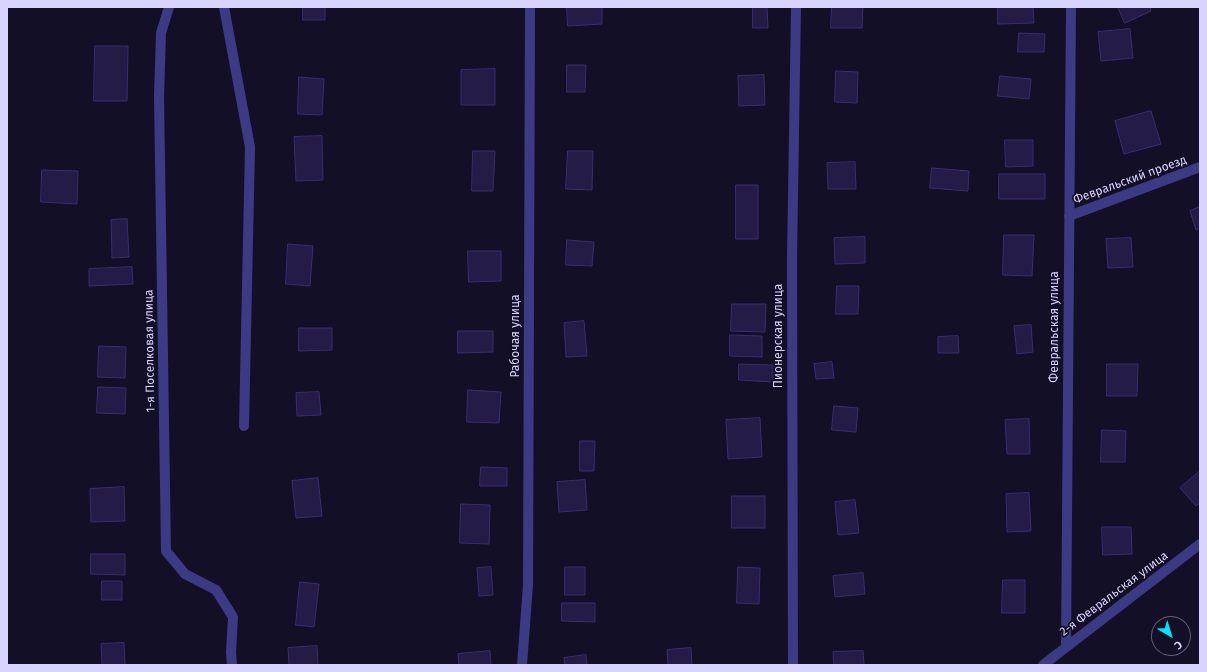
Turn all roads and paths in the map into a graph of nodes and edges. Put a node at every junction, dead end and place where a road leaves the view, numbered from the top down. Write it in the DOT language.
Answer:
graph roads {
  1 [pos="169,7"];
  2 [pos="224,7"];
  3 [pos="530,7"];
  4 [pos="796,7"];
  5 [pos="1071,7"];
  6 [pos="1200,167"];
  7 [pos="1069,216"];
  8 [pos="244,426"];
  9 [pos="1200,544"];
  10 [pos="1066,647"];
  11 [pos="232,665"];
  12 [pos="522,665"];
  13 [pos="793,665"];
  14 [pos="1043,665"];
  1 -- 11 [label="street, 1-я Поселковая улица"];
  2 -- 8 [label="street"];
  3 -- 12 [label="street, Рабочая улица"];
  4 -- 13 [label="street, Пионерская улица"];
  5 -- 7 [label="street, Февральская улица"];
  6 -- 7 [label="street, Февральский проезд"];
  7 -- 10 [label="street, Февральская улица"];
  9 -- 10 [label="street, 2-я Февральская улица"];
  10 -- 14 [label="street, 2-я Февральская улица"];
}
